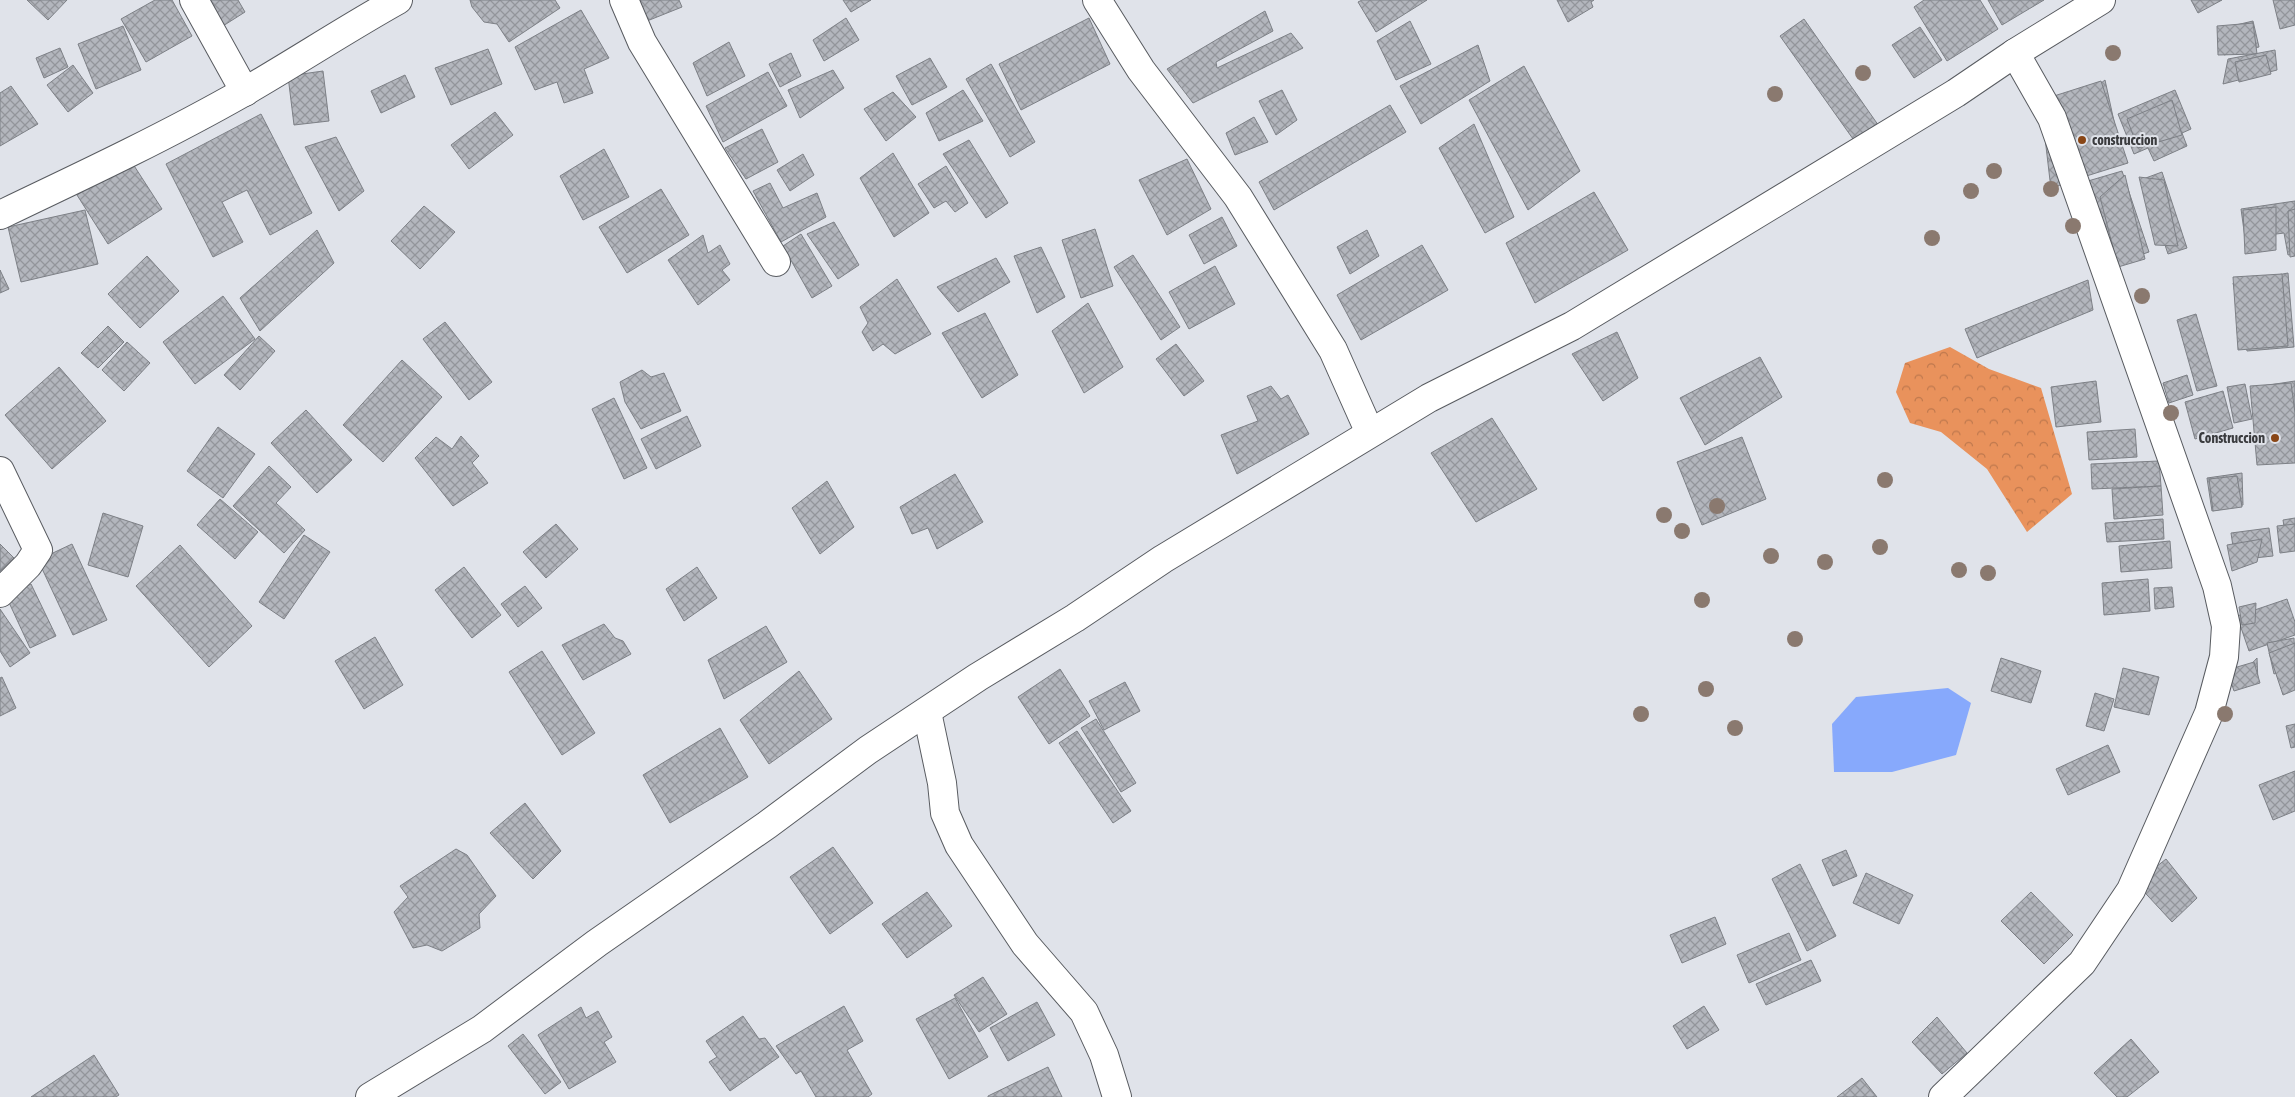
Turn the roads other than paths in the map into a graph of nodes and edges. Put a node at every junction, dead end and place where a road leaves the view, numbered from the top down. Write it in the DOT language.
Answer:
graph roads {
  1 [pos="194,0"];
  2 [pos="398,0"];
  3 [pos="624,0"];
  4 [pos="1098,0"];
  5 [pos="2101,0"];
  6 [pos="2015,53"];
  7 [pos="245,92"];
  8 [pos="0,215"];
  9 [pos="776,262"];
  10 [pos="1370,433"];
  11 [pos="0,471"];
  12 [pos="0,593"];
  13 [pos="927,712"];
  14 [pos="370,1097"];
  15 [pos="1117,1097"];
  16 [pos="1943,1097"];
  1 -- 7 [label="street"];
  2 -- 7 [label="street"];
  3 -- 9 [label="street"];
  4 -- 10 [label="street"];
  5 -- 6 [label="street"];
  6 -- 10 [label="street"];
  6 -- 16 [label="street"];
  7 -- 8 [label="street"];
  10 -- 13 [label="street"];
  11 -- 12 [label="street"];
  13 -- 14 [label="street"];
  13 -- 15 [label="street"];
}
